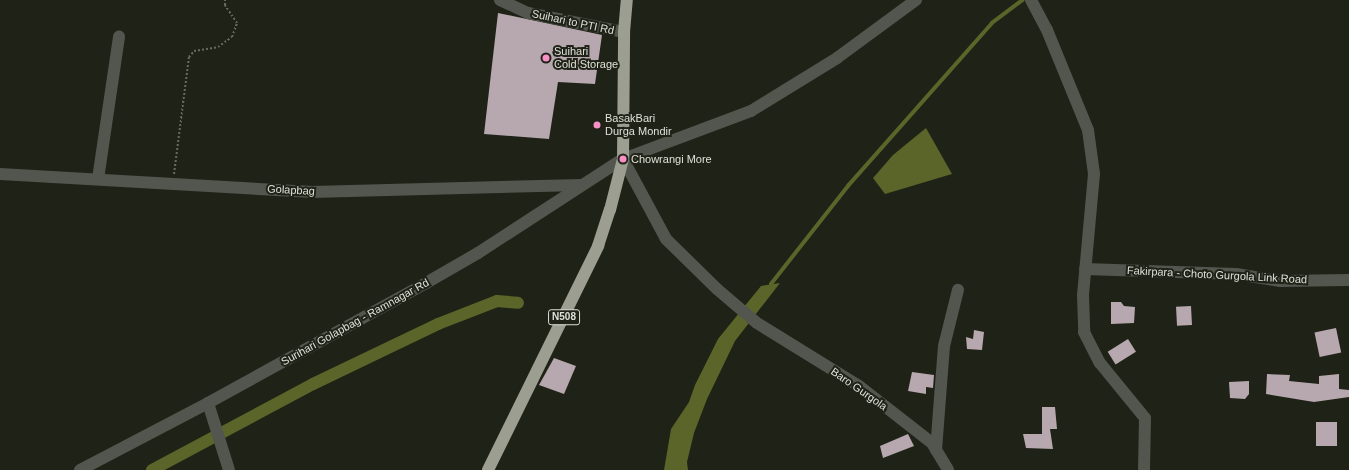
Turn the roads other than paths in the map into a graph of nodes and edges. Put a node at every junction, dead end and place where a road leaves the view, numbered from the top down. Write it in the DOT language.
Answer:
graph roads {
  1 [pos="499,0"];
  2 [pos="627,0"];
  3 [pos="916,0"];
  4 [pos="1032,1"];
  5 [pos="624,32"];
  6 [pos="119,37"];
  7 [pos="623,159"];
  8 [pos="0,174"];
  9 [pos="98,179"];
  10 [pos="582,185"];
  11 [pos="1085,269"];
  12 [pos="1349,280"];
  13 [pos="958,290"];
  14 [pos="208,403"];
  15 [pos="936,450"];
  16 [pos="80,470"];
  17 [pos="229,470"];
  18 [pos="488,470"];
  19 [pos="948,470"];
  20 [pos="1144,470"];
  1 -- 5 [label="street, Suihari to PTI Rd"];
  2 -- 5 [label="highway, N508"];
  3 -- 7 [label="street, Surihari Golapbag - Ramnagar Rd"];
  4 -- 11 [label="street"];
  5 -- 7 [label="highway, N508"];
  6 -- 9 [label="street"];
  7 -- 10 [label="street, Surihari Golapbag - Ramnagar Rd"];
  7 -- 15 [label="street, Baro Gurgola"];
  7 -- 18 [label="highway, N508"];
  8 -- 9 [label="street, Golapbag"];
  9 -- 10 [label="street, Golapbag"];
  10 -- 14 [label="street, Surihari Golapbag - Ramnagar Rd"];
  11 -- 12 [label="street, Fakirpara - Choto Gurgola Link Road"];
  11 -- 20 [label="street"];
  13 -- 15 [label="street"];
  14 -- 16 [label="street, Surihari Golapbag - Ramnagar Rd"];
  14 -- 17 [label="street"];
  15 -- 19 [label="street, Baro Gurgola"];
}
